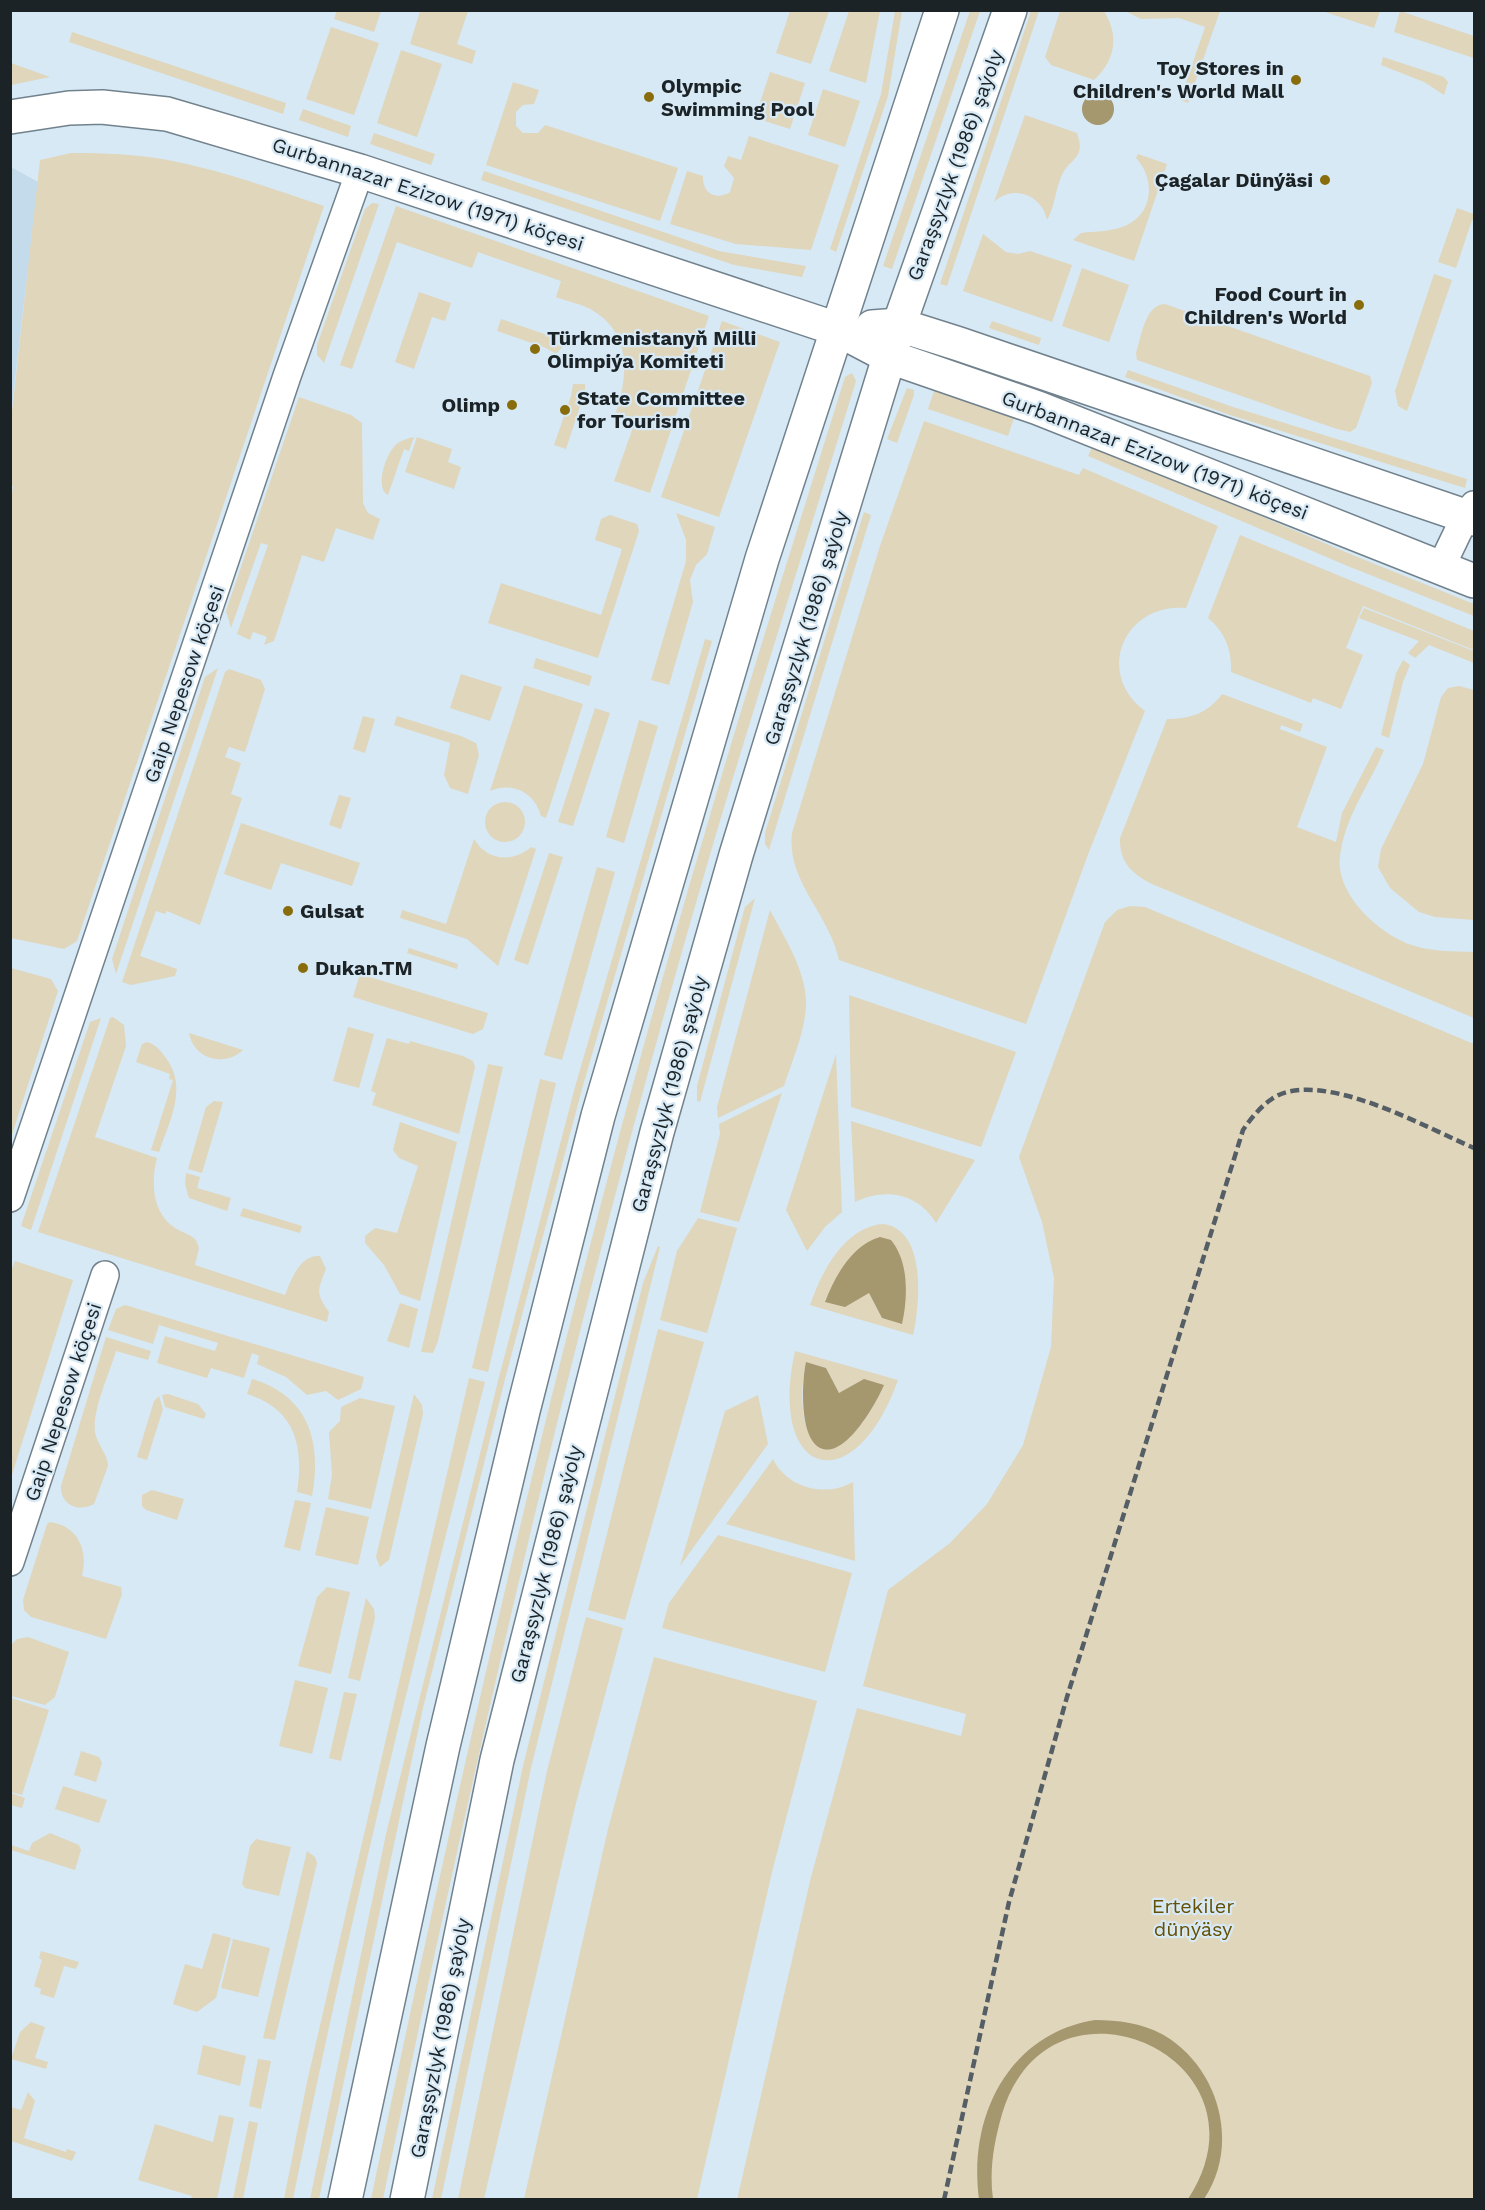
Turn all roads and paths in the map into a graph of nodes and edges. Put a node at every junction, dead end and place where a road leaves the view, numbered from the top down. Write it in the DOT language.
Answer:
graph roads {
  1 [pos="926,10"];
  2 [pos="942,10"];
  3 [pos="1010,10"];
  4 [pos="916,86"];
  5 [pos="10,117"];
  6 [pos="360,171"];
  7 [pos="899,325"];
  8 [pos="837,328"];
  9 [pos="890,357"];
  10 [pos="1472,513"];
  11 [pos="1441,567"];
  12 [pos="1474,581"];
  13 [pos="10,1198"];
  14 [pos="105,1275"];
  15 [pos="10,1562"];
  16 [pos="345,2199"];
  17 [pos="407,2199"];
  1 -- 4 [label="main road"];
  2 -- 4 [label="main road"];
  3 -- 7 [label="main road, Garaşsyzlyk (1986) şaýoly"];
  4 -- 8 [label="main road"];
  5 -- 6 [label="main road, Gurbannazar Ezizow (1971) köçesi"];
  6 -- 8 [label="main road, Gurbannazar Ezizow (1971) köçesi"];
  6 -- 13 [label="street, Gaip Nepesow köçesi"];
  7 -- 8 [label="main road, Gurbannazar Ezizow (1971) köçesi"];
  7 -- 9 [label="main road, Garaşsyzlyk (1986) şaýoly"];
  7 -- 10 [label="main road, Gurbannazar Ezizow (1971) köçesi"];
  8 -- 9 [label="main road, Gurbannazar Ezizow (1971) köçesi"];
  8 -- 16 [label="main road"];
  9 -- 11 [label="main road, Gurbannazar Ezizow (1971) köçesi"];
  9 -- 17 [label="main road, Garaşsyzlyk (1986) şaýoly"];
  10 -- 11 [label="street"];
  11 -- 12 [label="main road, Gurbannazar Ezizow (1971) köçesi"];
  14 -- 15 [label="street, Gaip Nepesow köçesi"];
}
